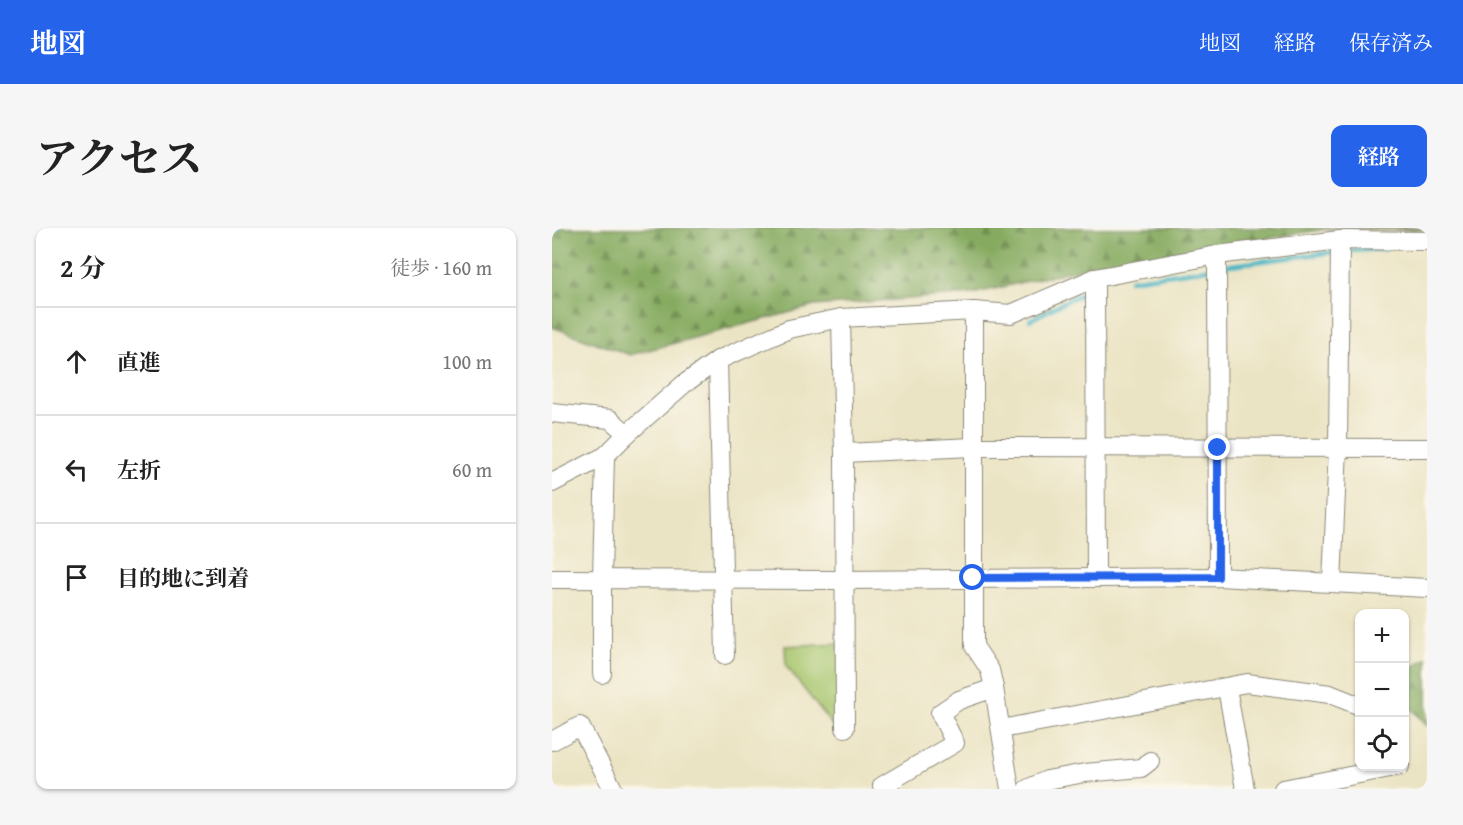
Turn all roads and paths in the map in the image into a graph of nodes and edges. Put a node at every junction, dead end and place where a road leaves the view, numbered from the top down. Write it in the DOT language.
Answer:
graph roads {
  1 [pos="1340,240"];
  2 [pos="1427,241"];
  3 [pos="1217,255"];
  4 [pos="1095,278"];
  5 [pos="974,311"];
  6 [pos="841,318"];
  7 [pos="718,360"];
  8 [pos="552,413"];
  9 [pos="627,434"];
  10 [pos="973,447"];
  11 [pos="1096,447"];
  12 [pos="1338,447"];
  13 [pos="1218,448"];
  14 [pos="1427,448"];
  15 [pos="844,453"];
  16 [pos="605,456"];
  17 [pos="552,483"];
  18 [pos="1218,577"];
  19 [pos="602,578"];
  20 [pos="973,578"];
  21 [pos="1096,578"];
  22 [pos="552,579"];
  23 [pos="722,580"];
  24 [pos="843,580"];
  25 [pos="1332,583"];
  26 [pos="1427,588"];
  27 [pos="725,655"];
  28 [pos="602,674"];
  29 [pos="994,688"];
  30 [pos="1227,688"];
  31 [pos="1355,704"];
  32 [pos="845,728"];
  33 [pos="1001,729"];
  34 [pos="552,741"];
  35 [pos="1150,761"];
  36 [pos="1375,771"];
  37 [pos="882,786"];
  38 [pos="613,789"];
  39 [pos="1010,789"];
  40 [pos="1027,789"];
  41 [pos="1245,789"];
  42 [pos="1283,789"];
  1 -- 2 [label="street"];
  1 -- 3 [label="street"];
  1 -- 12 [label="street"];
  3 -- 4 [label="street"];
  3 -- 13 [label="street"];
  4 -- 5 [label="street"];
  4 -- 11 [label="street"];
  5 -- 6 [label="street"];
  5 -- 10 [label="street"];
  6 -- 7 [label="street"];
  6 -- 15 [label="street"];
  7 -- 9 [label="street"];
  7 -- 23 [label="street"];
  8 -- 9 [label="street"];
  9 -- 16 [label="street"];
  10 -- 11 [label="street"];
  10 -- 15 [label="street"];
  10 -- 20 [label="street"];
  11 -- 13 [label="street"];
  11 -- 21 [label="street"];
  12 -- 13 [label="street"];
  12 -- 14 [label="street"];
  12 -- 25 [label="street"];
  13 -- 18 [label="street"];
  15 -- 24 [label="street"];
  16 -- 17 [label="street"];
  16 -- 19 [label="street"];
  18 -- 21 [label="street"];
  18 -- 25 [label="street"];
  19 -- 22 [label="street"];
  19 -- 23 [label="street"];
  19 -- 28 [label="street"];
  20 -- 21 [label="street"];
  20 -- 24 [label="street"];
  20 -- 29 [label="street"];
  23 -- 24 [label="street"];
  23 -- 27 [label="street"];
  24 -- 32 [label="street"];
  25 -- 26 [label="street"];
  29 -- 33 [label="street"];
  29 -- 37 [label="street"];
  30 -- 31 [label="street"];
  30 -- 33 [label="street"];
  30 -- 41 [label="street"];
  33 -- 39 [label="street"];
  34 -- 38 [label="street"];
  35 -- 40 [label="street"];
  36 -- 42 [label="street"];
}
